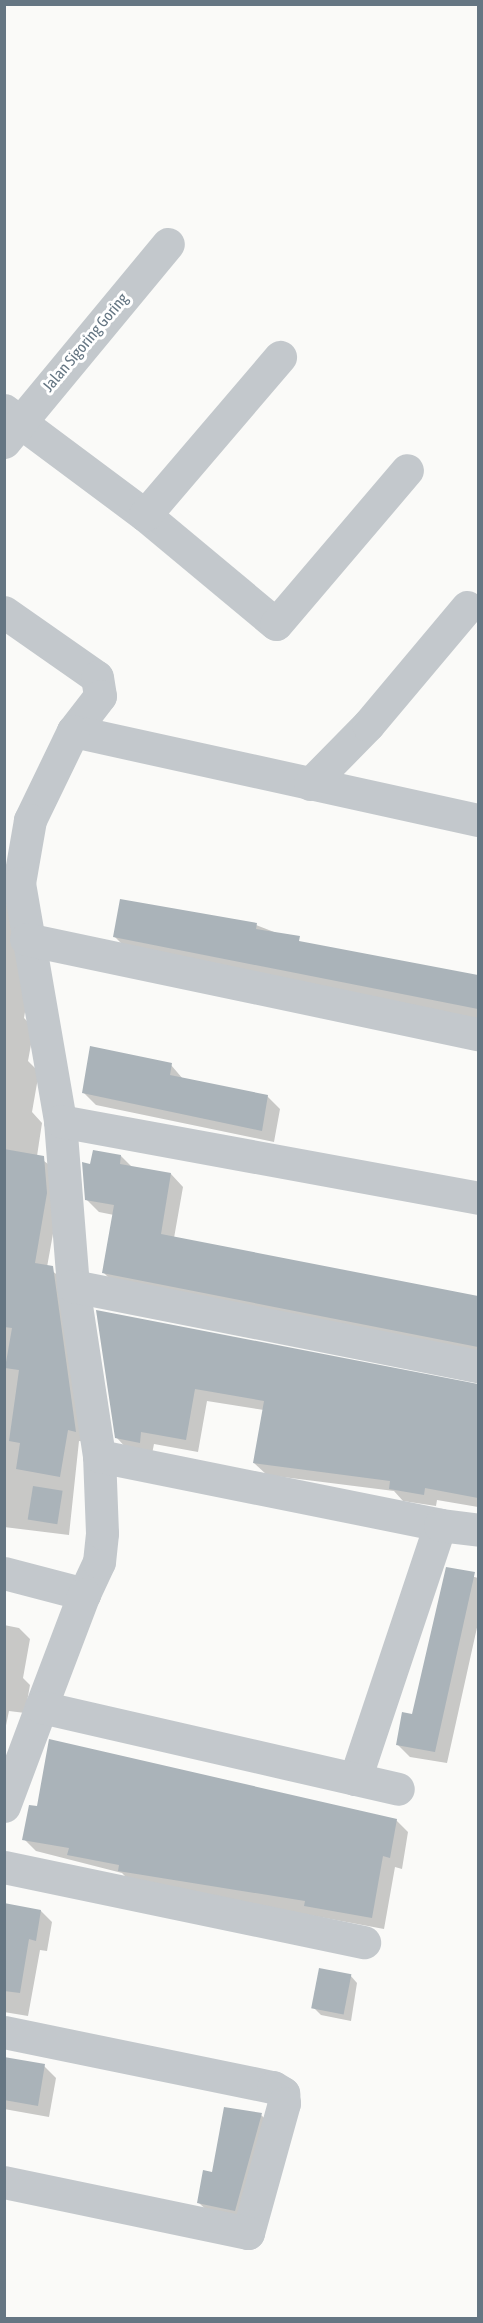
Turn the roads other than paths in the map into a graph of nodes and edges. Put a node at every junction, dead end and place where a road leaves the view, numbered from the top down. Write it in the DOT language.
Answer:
graph roads {
  1 [pos="168,244"];
  2 [pos="280,357"];
  3 [pos="9,424"];
  4 [pos="407,470"];
  5 [pos="145,515"];
  6 [pos="467,607"];
  7 [pos="4,612"];
  8 [pos="73,731"];
  9 [pos="309,784"];
  10 [pos="475,815"];
  11 [pos="26,939"];
  12 [pos="478,1034"];
  13 [pos="60,1121"];
  14 [pos="478,1198"];
  15 [pos="73,1286"];
  16 [pos="478,1366"];
  17 [pos="99,1456"];
  18 [pos="440,1525"];
  19 [pos="478,1530"];
  20 [pos="4,1573"];
  21 [pos="84,1594"];
  22 [pos="41,1707"];
  23 [pos="356,1779"];
  24 [pos="399,1789"];
  25 [pos="4,1806"];
  26 [pos="4,1867"];
  27 [pos="364,1942"];
  28 [pos="4,2032"];
  29 [pos="4,2182"];
  1 -- 3 [label="street, Jalan Sigoring Goring"];
  2 -- 5 [label="street"];
  3 -- 5 [label="street"];
  4 -- 5 [label="street"];
  6 -- 9 [label="street"];
  7 -- 8 [label="street"];
  8 -- 9 [label="street"];
  8 -- 11 [label="street"];
  9 -- 10 [label="street"];
  11 -- 12 [label="street"];
  11 -- 13 [label="street"];
  13 -- 14 [label="street"];
  13 -- 15 [label="street"];
  15 -- 16 [label="street"];
  15 -- 17 [label="street"];
  17 -- 18 [label="street"];
  17 -- 21 [label="street"];
  18 -- 19 [label="street"];
  18 -- 23 [label="street"];
  20 -- 21 [label="street"];
  21 -- 22 [label="street"];
  22 -- 23 [label="street"];
  22 -- 25 [label="street"];
  23 -- 24 [label="street"];
  26 -- 27 [label="street"];
  28 -- 29 [label="street"];
}
